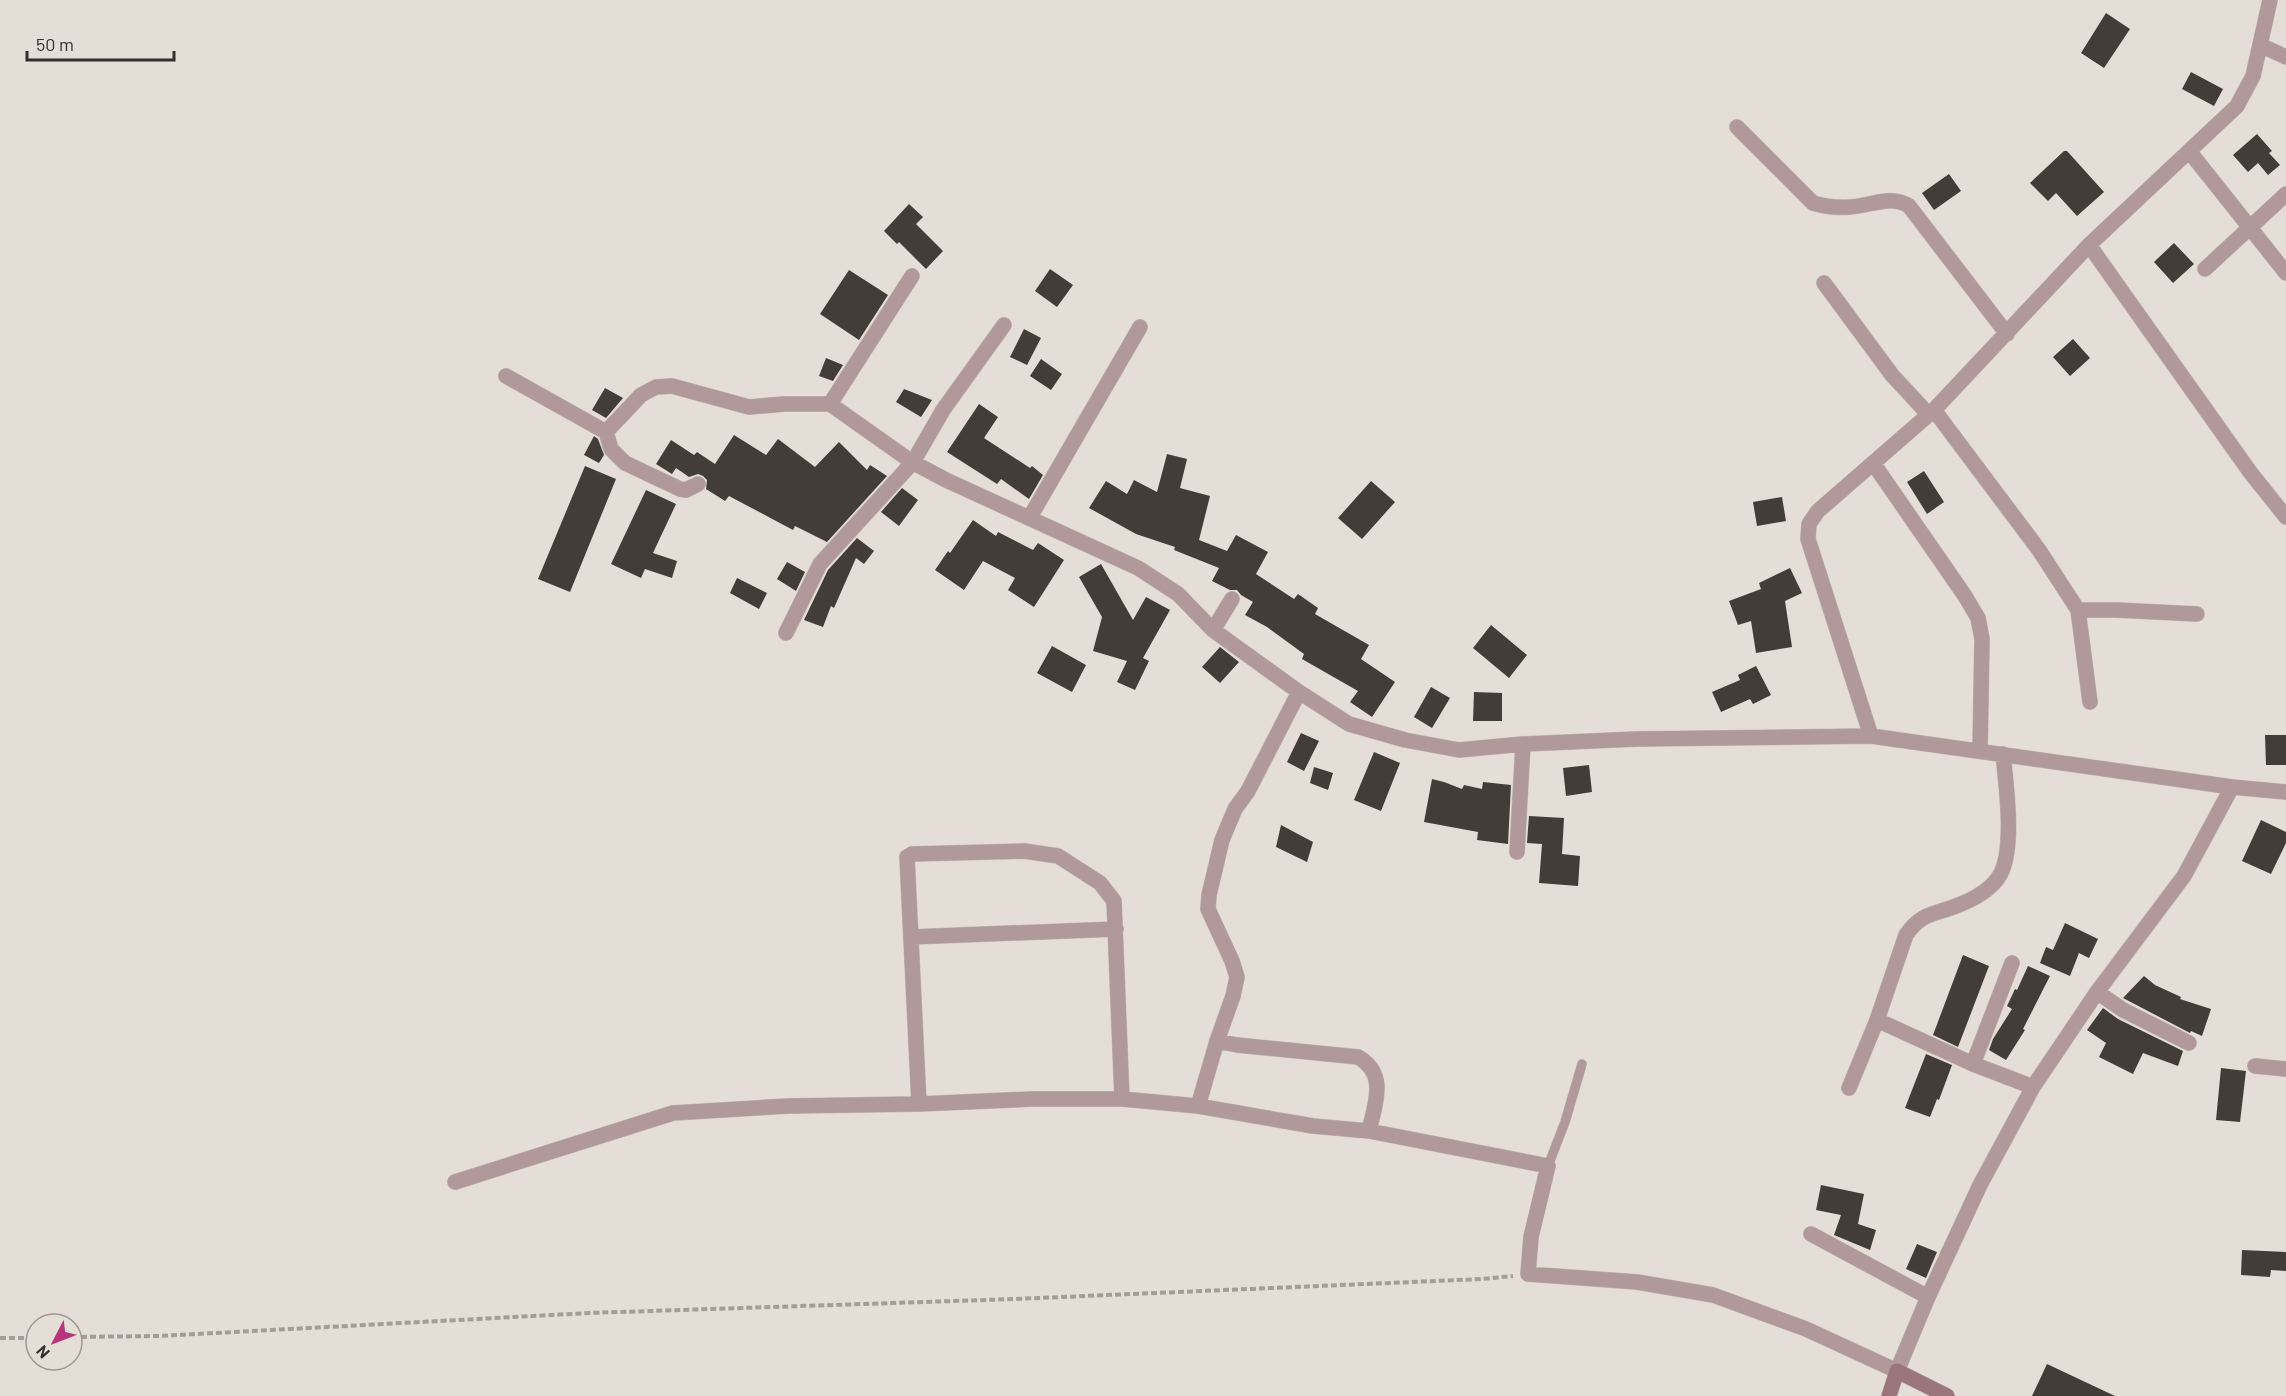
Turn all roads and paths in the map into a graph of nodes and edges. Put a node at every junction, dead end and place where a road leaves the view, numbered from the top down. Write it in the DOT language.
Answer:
graph roads {
  1 [pos="2270,0"];
  2 [pos="2260,45"];
  3 [pos="2286,57"];
  4 [pos="1737,127"];
  5 [pos="2189,151"];
  6 [pos="2286,194"];
  7 [pos="2249,226"];
  8 [pos="2089,246"];
  9 [pos="2205,269"];
  10 [pos="2286,273"];
  11 [pos="912,276"];
  12 [pos="1824,284"];
  13 [pos="1004,325"];
  14 [pos="1140,327"];
  15 [pos="2007,334"];
  16 [pos="506,376"];
  17 [pos="830,404"];
  18 [pos="1931,412"];
  19 [pos="606,432"];
  20 [pos="912,462"];
  21 [pos="1873,463"];
  22 [pos="698,484"];
  23 [pos="1030,517"];
  24 [pos="2286,517"];
  25 [pos="1232,599"];
  26 [pos="2078,610"];
  27 [pos="2197,614"];
  28 [pos="1213,630"];
  29 [pos="786,633"];
  30 [pos="1299,692"];
  31 [pos="2090,702"];
  32 [pos="1871,736"];
  33 [pos="1523,744"];
  34 [pos="1980,751"];
  35 [pos="2003,754"];
  36 [pos="2232,787"];
  37 [pos="2286,792"];
  38 [pos="1517,852"];
  39 [pos="1116,929"];
  40 [pos="911,937"];
  41 [pos="2012,963"];
  42 [pos="2097,992"];
  43 [pos="1877,1020"];
  44 [pos="1217,1041"];
  45 [pos="2189,1043"];
  46 [pos="1582,1064"];
  47 [pos="1973,1064"];
  48 [pos="2255,1066"];
  49 [pos="2286,1069"];
  50 [pos="2033,1087"];
  51 [pos="1849,1088"];
  52 [pos="1122,1099"];
  53 [pos="919,1104"];
  54 [pos="1198,1106"];
  55 [pos="1369,1131"];
  56 [pos="1548,1166"];
  57 [pos="455,1182"];
  58 [pos="1811,1234"];
  59 [pos="1528,1274"];
  60 [pos="1928,1297"];
  61 [pos="84,1337"];
  62 [pos="0,1338"];
  63 [pos="24,1338"];
  64 [pos="1893,1384"];
  65 [pos="1947,1396"];
  1 -- 2 [label="street"];
  2 -- 3 [label="street"];
  2 -- 5 [label="street"];
  4 -- 15 [label="street"];
  5 -- 7 [label="street"];
  5 -- 8 [label="street"];
  6 -- 7 [label="street"];
  7 -- 9 [label="street"];
  7 -- 10 [label="street"];
  8 -- 15 [label="street"];
  8 -- 24 [label="street"];
  11 -- 17 [label="street"];
  12 -- 18 [label="street"];
  13 -- 20 [label="street"];
  14 -- 23 [label="street"];
  15 -- 18 [label="street"];
  16 -- 19 [label="street"];
  17 -- 19 [label="street"];
  17 -- 20 [label="street"];
  18 -- 21 [label="street"];
  18 -- 26 [label="street"];
  19 -- 22 [label="street"];
  20 -- 23 [label="street"];
  20 -- 29 [label="street"];
  21 -- 32 [label="street"];
  21 -- 34 [label="street"];
  23 -- 28 [label="street"];
  25 -- 28 [label="street"];
  26 -- 27 [label="street"];
  26 -- 31 [label="street"];
  28 -- 30 [label="street"];
  30 -- 33 [label="street"];
  30 -- 44 [label="street"];
  32 -- 33 [label="street"];
  32 -- 34 [label="street"];
  33 -- 38 [label="street"];
  34 -- 35 [label="street"];
  35 -- 36 [label="street"];
  35 -- 43 [label="street"];
  36 -- 37 [label="street"];
  36 -- 42 [label="street"];
  39 -- 40 [label="street"];
  39 -- 40 [label="street"];
  39 -- 52 [label="street"];
  40 -- 53 [label="street"];
  41 -- 47 [label="street"];
  42 -- 45 [label="street"];
  42 -- 50 [label="street"];
  43 -- 47 [label="street"];
  43 -- 51 [label="street"];
  44 -- 54 [label="street"];
  44 -- 55 [label="street"];
  46 -- 56 [label="lane"];
  47 -- 50 [label="street"];
  48 -- 49 [label="street"];
  50 -- 60 [label="street"];
  52 -- 53 [label="street"];
  52 -- 54 [label="street"];
  53 -- 57 [label="street"];
  54 -- 55 [label="street"];
  55 -- 56 [label="street"];
  56 -- 59 [label="street"];
  58 -- 60 [label="street"];
  59 -- 61 [label="path"];
  59 -- 64 [label="street"];
  60 -- 64 [label="street"];
  62 -- 63 [label="path"];
  64 -- 65 [label="street"];
}
